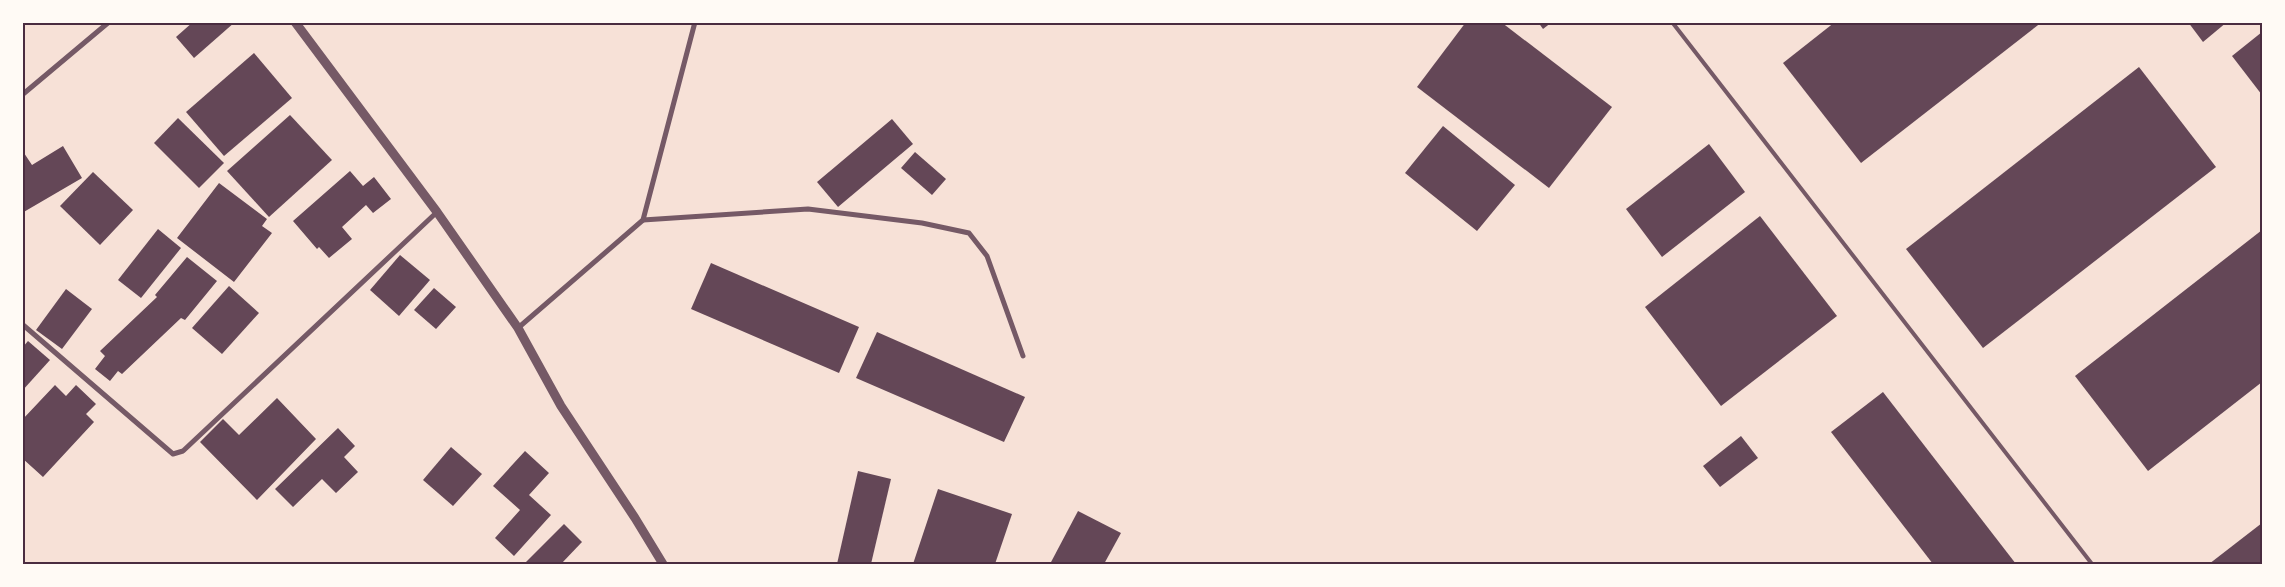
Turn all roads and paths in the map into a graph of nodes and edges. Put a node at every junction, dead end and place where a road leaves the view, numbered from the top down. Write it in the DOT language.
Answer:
graph roads {
  1 [pos="109,22"];
  2 [pos="295,22"];
  3 [pos="695,22"];
  4 [pos="1672,22"];
  5 [pos="22,95"];
  6 [pos="437,212"];
  7 [pos="643,220"];
  8 [pos="22,324"];
  9 [pos="518,328"];
  10 [pos="1023,356"];
  11 [pos="663,564"];
  12 [pos="2092,564"];
  1 -- 5 [label="street"];
  2 -- 6 [label="street"];
  3 -- 7 [label="street"];
  4 -- 12 [label="lane"];
  6 -- 8 [label="street"];
  6 -- 9 [label="street"];
  7 -- 9 [label="street"];
  7 -- 10 [label="street"];
  9 -- 11 [label="street"];
}
